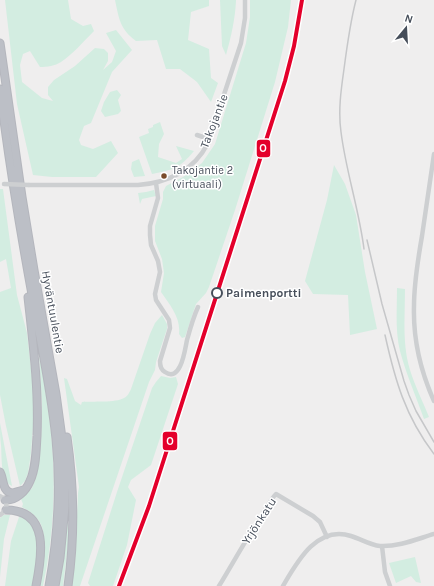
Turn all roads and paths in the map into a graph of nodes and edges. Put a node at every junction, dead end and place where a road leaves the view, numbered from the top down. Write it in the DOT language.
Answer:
graph roads {
  1 [pos="244,0"];
  2 [pos="0,43"];
  3 [pos="0,89"];
  4 [pos="197,135"];
  5 [pos="209,139"];
  6 [pos="434,154"];
  7 [pos="156,183"];
  8 [pos="2,184"];
  9 [pos="24,249"];
  10 [pos="198,308"];
  11 [pos="56,394"];
  12 [pos="434,402"];
  13 [pos="0,472"];
  14 [pos="25,490"];
  15 [pos="1,496"];
  16 [pos="3,512"];
  17 [pos="434,535"];
  18 [pos="327,536"];
  19 [pos="382,546"];
  20 [pos="36,586"];
  21 [pos="49,586"];
  22 [pos="55,586"];
  23 [pos="68,586"];
  24 [pos="219,586"];
  25 [pos="283,586"];
  26 [pos="390,586"];
  1 -- 5 [label="street, Takojantie"];
  2 -- 11 [label="highway, Hyväntuulentie"];
  3 -- 9 [label="highway, Hyväntuulentie"];
  4 -- 5 [label="street"];
  5 -- 7 [label="street, Takojantie"];
  6 -- 12 [label="street"];
  7 -- 8 [label="street, Takojantie, bridge"];
  7 -- 10 [label="street"];
  9 -- 14 [label="highway"];
  9 -- 21 [label="highway, Hyväntuulentie"];
  11 -- 22 [label="highway, Hyväntuulentie"];
  11 -- 23 [label="highway"];
  13 -- 14 [label="highway"];
  14 -- 15 [label="highway"];
  15 -- 16 [label="street"];
  16 -- 20 [label="highway"];
  17 -- 19 [label="street"];
  18 -- 19 [label="street"];
  18 -- 24 [label="street, Yrjönkatu"];
  18 -- 25 [label="street"];
  19 -- 26 [label="street"];
}
